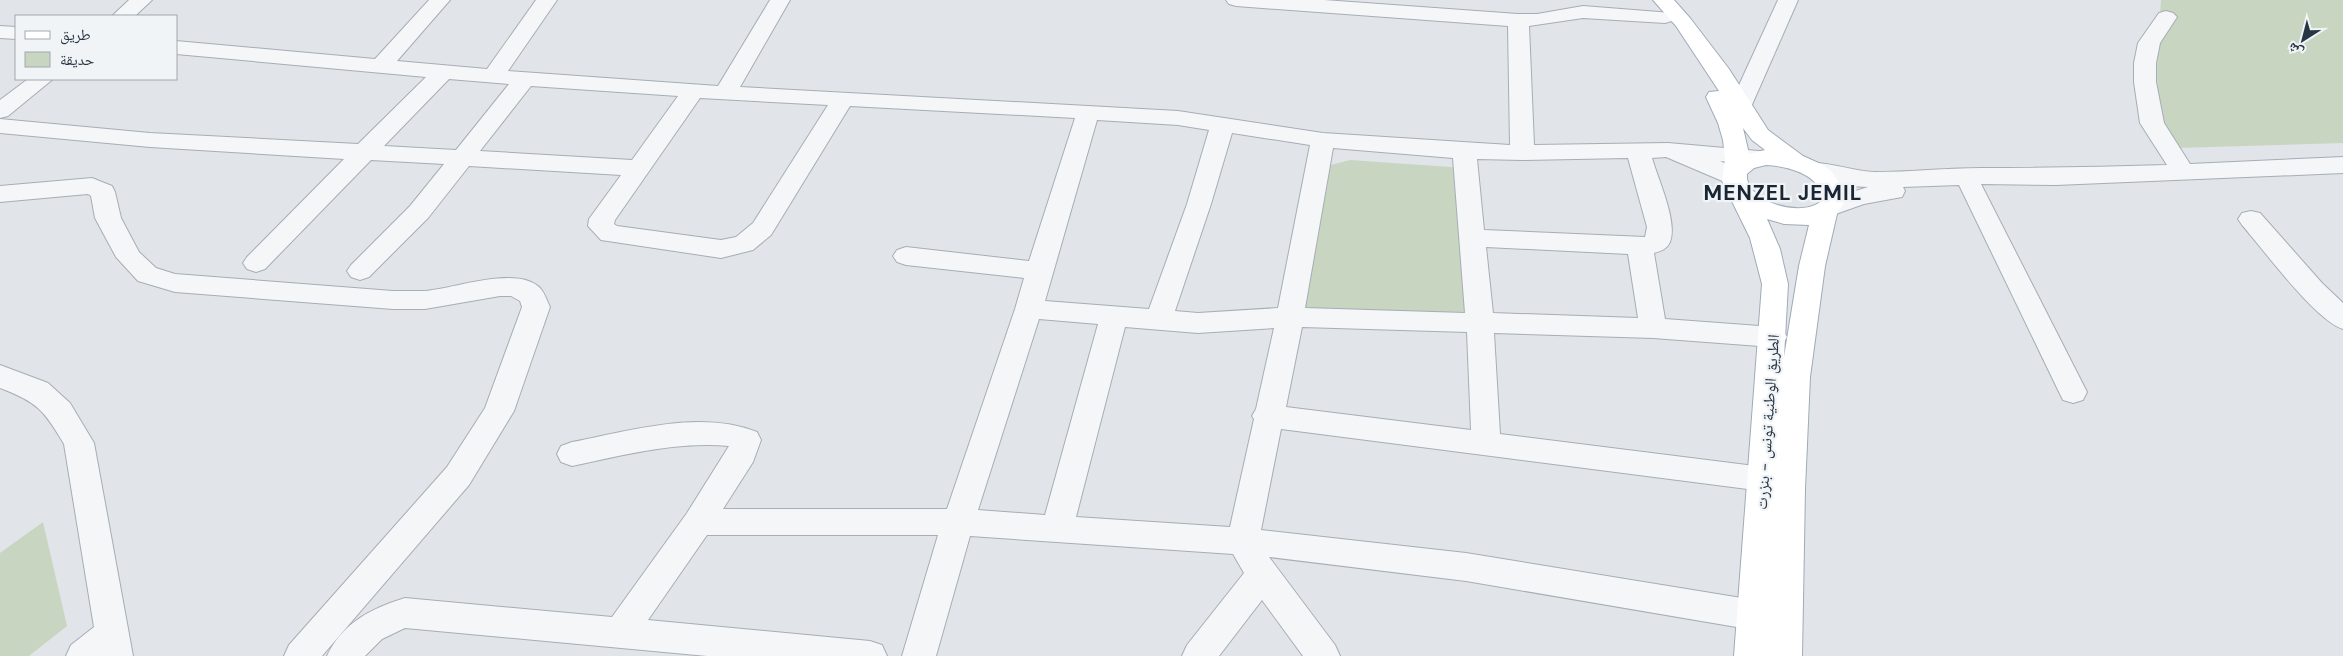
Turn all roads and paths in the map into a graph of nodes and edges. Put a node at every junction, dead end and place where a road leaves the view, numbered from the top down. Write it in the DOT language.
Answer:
graph roads {
  1 [pos="142,0"];
  2 [pos="440,0"];
  3 [pos="548,0"];
  4 [pos="780,0"];
  5 [pos="1236,0"];
  6 [pos="1648,0"];
  7 [pos="1788,0"];
  8 [pos="1401,5"];
  9 [pos="1664,8"];
  10 [pos="123,15"];
  11 [pos="2166,17"];
  12 [pos="1518,20"];
  13 [pos="0,32"];
  14 [pos="15,33"];
  15 [pos="178,47"];
  16 [pos="379,67"];
  17 [pos="442,73"];
  18 [pos="492,77"];
  19 [pos="524,79"];
  20 [pos="41,80"];
  21 [pos="694,90"];
  22 [pos="725,93"];
  23 [pos="842,99"];
  24 [pos="1740,107"];
  25 [pos="0,111"];
  26 [pos="1088,112"];
  27 [pos="0,126"];
  28 [pos="1222,126"];
  29 [pos="1323,140"];
  30 [pos="1464,151"];
  31 [pos="1638,151"];
  32 [pos="365,152"];
  33 [pos="1522,153"];
  34 [pos="462,159"];
  35 [pos="2343,165"];
  36 [pos="1806,166"];
  37 [pos="640,168"];
  38 [pos="2184,172"];
  39 [pos="1738,174"];
  40 [pos="2056,178"];
  41 [pos="1970,186"];
  42 [pos="0,194"];
  43 [pos="1828,210"];
  44 [pos="2251,219"];
  45 [pos="1471,238"];
  46 [pos="1640,246"];
  47 [pos="906,256"];
  48 [pos="256,263"];
  49 [pos="360,271"];
  50 [pos="1039,271"];
  51 [pos="1029,309"];
  52 [pos="1114,317"];
  53 [pos="1290,317"];
  54 [pos="2343,319"];
  55 [pos="1159,320"];
  56 [pos="1480,324"];
  57 [pos="1653,328"];
  58 [pos="1773,337"];
  59 [pos="0,376"];
  60 [pos="2073,392"];
  61 [pos="1267,416"];
  62 [pos="1486,443"];
  63 [pos="572,454"];
  64 [pos="1763,478"];
  65 [pos="698,522"];
  66 [pos="958,522"];
  67 [pos="1057,529"];
  68 [pos="1243,541"];
  69 [pos="1262,576"];
  70 [pos="1754,615"];
  71 [pos="621,632"];
  72 [pos="114,644"];
  73 [pos="697,649"];
  74 [pos="83,656"];
  75 [pos="301,656"];
  76 [pos="344,656"];
  77 [pos="870,656"];
  78 [pos="919,656"];
  79 [pos="1199,656"];
  80 [pos="1323,656"];
  81 [pos="1750,656"];
  82 [pos="1785,656"];
  1 -- 10 [label="street"];
  2 -- 16 [label="street"];
  3 -- 18 [label="street"];
  4 -- 22 [label="street"];
  5 -- 8 [label="street"];
  6 -- 9 [label="main road, الطريق الوطنية تونس - بنزرت"];
  7 -- 24 [label="street"];
  8 -- 12 [label="street"];
  9 -- 12 [label="street"];
  9 -- 24 [label="main road, الطريق الوطنية تونس - بنزرت"];
  9 -- 39 [label="main road, الطريق الوطنية تونس - بنزرت"];
  11 -- 38 [label="street"];
  12 -- 33 [label="street"];
  13 -- 14 [label="street"];
  15 -- 16 [label="street"];
  16 -- 17 [label="street"];
  17 -- 18 [label="street"];
  17 -- 32 [label="street"];
  18 -- 19 [label="street"];
  19 -- 21 [label="street"];
  19 -- 34 [label="street"];
  20 -- 25 [label="street"];
  21 -- 22 [label="street"];
  21 -- 37 [label="street"];
  22 -- 23 [label="street"];
  23 -- 26 [label="street"];
  23 -- 37 [label="street"];
  24 -- 36 [label="main road, الطريق الوطنية تونس - بنزرت"];
  26 -- 28 [label="street"];
  26 -- 50 [label="street"];
  27 -- 32 [label="street"];
  28 -- 29 [label="street"];
  28 -- 55 [label="street"];
  29 -- 30 [label="street"];
  29 -- 53 [label="street"];
  30 -- 33 [label="street"];
  30 -- 45 [label="street"];
  31 -- 33 [label="street"];
  31 -- 39 [label="street"];
  31 -- 46 [label="street"];
  32 -- 34 [label="street"];
  32 -- 48 [label="street"];
  34 -- 37 [label="street"];
  34 -- 49 [label="street"];
  35 -- 38 [label="street"];
  36 -- 39 [label="main road"];
  36 -- 40 [label="street"];
  36 -- 43 [label="main road, الطريق الوطنية تونس - بنزرت"];
  38 -- 40 [label="street"];
  39 -- 43 [label="main road"];
  39 -- 58 [label="main road, الطريق الوطنية تونس - بنزرت"];
  40 -- 41 [label="street"];
  41 -- 43 [label="street"];
  41 -- 60 [label="street"];
  42 -- 75 [label="street"];
  43 -- 82 [label="main road, الطريق الوطنية تونس - بنزرت"];
  44 -- 54 [label="street"];
  45 -- 46 [label="street"];
  45 -- 56 [label="street"];
  46 -- 57 [label="street"];
  47 -- 50 [label="street"];
  50 -- 51 [label="street"];
  51 -- 52 [label="street"];
  51 -- 66 [label="street"];
  52 -- 55 [label="street"];
  52 -- 67 [label="street"];
  53 -- 55 [label="street"];
  53 -- 56 [label="street"];
  53 -- 61 [label="street"];
  56 -- 57 [label="street"];
  56 -- 62 [label="street"];
  57 -- 58 [label="street"];
  58 -- 64 [label="main road, الطريق الوطنية تونس - بنزرت"];
  59 -- 72 [label="street"];
  61 -- 62 [label="street"];
  61 -- 68 [label="street"];
  62 -- 64 [label="street"];
  63 -- 65 [label="street"];
  64 -- 70 [label="main road, الطريق الوطنية تونس - بنزرت"];
  65 -- 66 [label="street"];
  65 -- 71 [label="street"];
  66 -- 67 [label="street"];
  66 -- 78 [label="street"];
  67 -- 68 [label="street"];
  68 -- 69 [label="street"];
  68 -- 70 [label="street"];
  69 -- 79 [label="street"];
  69 -- 80 [label="street"];
  70 -- 81 [label="main road, الطريق الوطنية تونس - بنزرت"];
  71 -- 73 [label="street"];
  71 -- 76 [label="street"];
  72 -- 74 [label="street"];
  73 -- 77 [label="street"];
}
